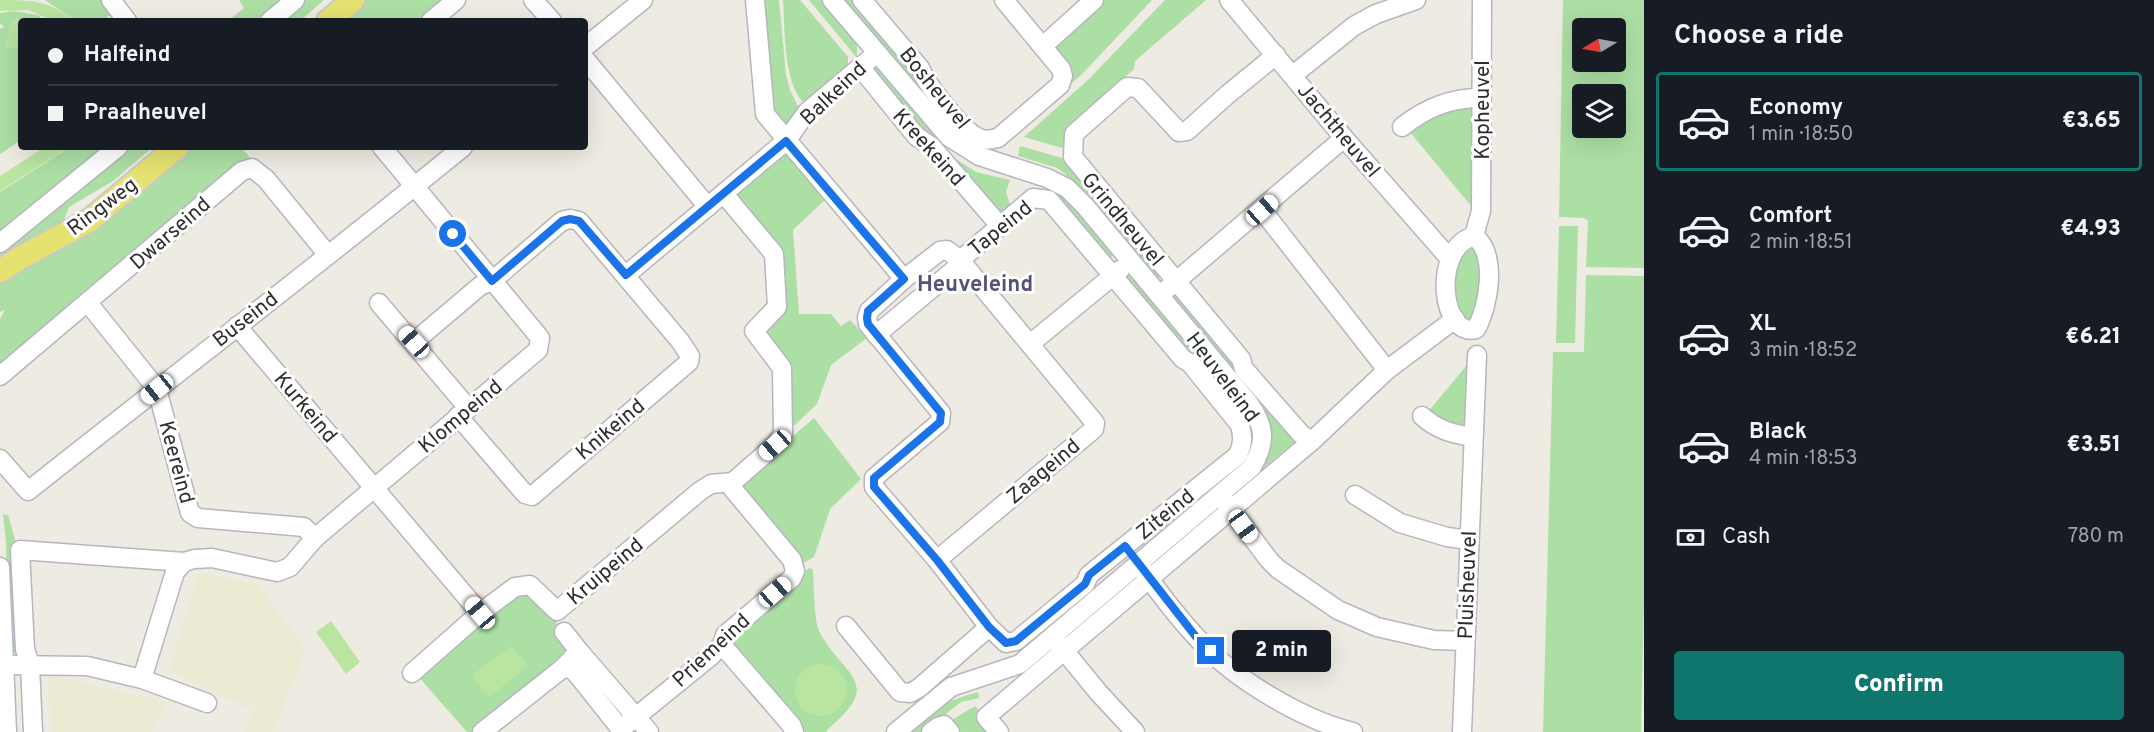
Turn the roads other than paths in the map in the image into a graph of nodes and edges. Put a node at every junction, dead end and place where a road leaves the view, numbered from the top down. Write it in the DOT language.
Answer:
graph roads {
  1 [pos="111,0"];
  2 [pos="295,0"];
  3 [pos="353,0"];
  4 [pos="456,0"];
  5 [pos="533,0"];
  6 [pos="644,0"];
  7 [pos="755,0"];
  8 [pos="832,0"];
  9 [pos="862,0"];
  10 [pos="1004,0"];
  11 [pos="1094,0"];
  12 [pos="1229,0"];
  13 [pos="1416,0"];
  14 [pos="1482,0"];
  15 [pos="125,18"];
  16 [pos="274,18"];
  17 [pos="332,18"];
  18 [pos="435,18"];
  19 [pos="549,18"];
  20 [pos="588,45"];
  21 [pos="1043,46"];
  22 [pos="877,53"];
  23 [pos="1276,55"];
  24 [pos="588,63"];
  25 [pos="860,67"];
  26 [pos="1293,75"];
  27 [pos="1482,98"];
  28 [pos="1402,127"];
  29 [pos="1344,138"];
  30 [pos="786,141"];
  31 [pos="114,150"];
  32 [pos="173,150"];
  33 [pos="384,150"];
  34 [pos="459,150"];
  35 [pos="414,186"];
  36 [pos="724,194"];
  37 [pos="708,207"];
  38 [pos="1262,210"];
  39 [pos="1000,226"];
  40 [pos="1476,228"];
  41 [pos="0,243"];
  42 [pos="328,255"];
  43 [pos="1450,259"];
  44 [pos="10,260"];
  45 [pos="960,260"];
  46 [pos="1130,261"];
  47 [pos="0,271"];
  48 [pos="626,275"];
  49 [pos="1112,276"];
  50 [pos="904,279"];
  51 [pos="492,281"];
  52 [pos="1176,282"];
  53 [pos="1159,296"];
  54 [pos="88,303"];
  55 [pos="379,303"];
  56 [pos="1455,319"];
  57 [pos="237,326"];
  58 [pos="872,329"];
  59 [pos="414,342"];
  60 [pos="1475,342"];
  61 [pos="1030,344"];
  62 [pos="1387,370"];
  63 [pos="0,376"];
  64 [pos="157,389"];
  65 [pos="463,412"];
  66 [pos="1422,416"];
  67 [pos="1473,437"];
  68 [pos="1312,441"];
  69 [pos="0,459"];
  70 [pos="733,482"];
  71 [pos="375,488"];
  72 [pos="1355,495"];
  73 [pos="1225,501"];
  74 [pos="315,538"];
  75 [pos="1469,540"];
  76 [pos="1125,546"];
  77 [pos="937,560"];
  78 [pos="184,562"];
  79 [pos="0,567"];
  80 [pos="1143,571"];
  81 [pos="480,613"];
  82 [pos="846,626"];
  83 [pos="989,627"];
  84 [pos="564,632"];
  85 [pos="1465,641"];
  86 [pos="1058,643"];
  87 [pos="722,645"];
  88 [pos="579,651"];
  89 [pos="4,664"];
  90 [pos="30,665"];
  91 [pos="563,668"];
  92 [pos="412,673"];
  93 [pos="142,679"];
  94 [pos="207,703"];
  95 [pos="636,716"];
  96 [pos="1327,729"];
  97 [pos="622,731"];
  98 [pos="7,732"];
  99 [pos="33,732"];
  100 [pos="482,732"];
  101 [pos="649,732"];
  102 [pos="794,732"];
  103 [pos="896,732"];
  104 [pos="931,732"];
  105 [pos="950,732"];
  106 [pos="999,732"];
  107 [pos="1135,732"];
  108 [pos="1353,732"];
  109 [pos="1462,732"];
  1 -- 15 [label="street"];
  2 -- 16 [label="street"];
  3 -- 17 [label="main road"];
  4 -- 18 [label="street"];
  5 -- 19 [label="street"];
  6 -- 20 [label="street"];
  7 -- 30 [label="street"];
  8 -- 22 [label="street, Heuveleind"];
  9 -- 21 [label="street, Bosheuvel"];
  10 -- 21 [label="street"];
  11 -- 21 [label="street"];
  12 -- 23 [label="street, Jachtheuvel"];
  13 -- 26 [label="street"];
  14 -- 27 [label="street, Kopheuvel"];
  22 -- 25 [label="street, Balkeind"];
  22 -- 46 [label="street, Heuveleind"];
  23 -- 26 [label="street, Jachtheuvel"];
  23 -- 52 [label="street, Grindheuvel"];
  24 -- 37 [label="street"];
  25 -- 30 [label="street, Balkeind"];
  25 -- 39 [label="street, Kreekeind"];
  26 -- 29 [label="street, Jachtheuvel"];
  27 -- 28 [label="street"];
  27 -- 40 [label="street, Kopheuvel"];
  29 -- 38 [label="street"];
  29 -- 43 [label="street, Jachtheuvel"];
  30 -- 36 [label="street, Balkeind"];
  30 -- 50 [label="street"];
  31 -- 41 [label="street"];
  32 -- 44 [label="main road, Ringweg"];
  33 -- 35 [label="street, Klompeind"];
  34 -- 35 [label="street, Buseind"];
  35 -- 42 [label="street, Buseind"];
  35 -- 51 [label="street, Klompeind"];
  36 -- 37 [label="street, Balkeind"];
  36 -- 70 [label="street"];
  37 -- 48 [label="street, Balkeind"];
  38 -- 52 [label="street"];
  38 -- 62 [label="street"];
  39 -- 45 [label="street, Tapeind"];
  39 -- 49 [label="street, Tapeind"];
  40 -- 43 [label="street"];
  40 -- 60 [label="street"];
  42 -- 54 [label="street, Dwarseind"];
  42 -- 57 [label="street, Buseind"];
  43 -- 56 [label="street"];
  44 -- 47 [label="main road, Ringweg"];
  45 -- 50 [label="street, Tapeind"];
  45 -- 58 [label="street, Tapeind"];
  45 -- 61 [label="street"];
  46 -- 49 [label="street"];
  46 -- 53 [label="street, Heuveleind"];
  48 -- 51 [label="street"];
  48 -- 65 [label="street, Knikeind"];
  49 -- 61 [label="street"];
  49 -- 76 [label="street, Ziteind"];
  50 -- 58 [label="street, Tapeind"];
  51 -- 59 [label="street"];
  51 -- 65 [label="street, Klompeind"];
  52 -- 53 [label="street"];
  52 -- 68 [label="street"];
  53 -- 73 [label="street, Heuveleind"];
  54 -- 63 [label="street, Dwarseind"];
  54 -- 64 [label="street"];
  55 -- 59 [label="street"];
  56 -- 60 [label="street"];
  56 -- 62 [label="street"];
  57 -- 64 [label="street, Buseind"];
  57 -- 71 [label="street, Kurkeind"];
  58 -- 77 [label="street"];
  59 -- 65 [label="street"];
  60 -- 67 [label="street, Pluisheuvel"];
  61 -- 77 [label="street, Zaageind"];
  62 -- 68 [label="street"];
  64 -- 69 [label="street, Buseind"];
  64 -- 74 [label="street, Keereind"];
  65 -- 71 [label="street, Klompeind"];
  66 -- 67 [label="street"];
  67 -- 75 [label="street, Pluisheuvel"];
  68 -- 73 [label="street"];
  70 -- 81 [label="street, Kruipeind"];
  70 -- 87 [label="street, Priemeind"];
  71 -- 74 [label="street, Klompeind"];
  71 -- 81 [label="street, Kurkeind"];
  72 -- 75 [label="street"];
  73 -- 80 [label="street"];
  73 -- 85 [label="street"];
  74 -- 78 [label="street, Klompeind"];
  75 -- 85 [label="street, Pluisheuvel"];
  76 -- 80 [label="street"];
  76 -- 83 [label="street, Ziteind"];
  77 -- 83 [label="street"];
  78 -- 90 [label="street, Klompeind"];
  78 -- 93 [label="street"];
  79 -- 89 [label="street"];
  80 -- 86 [label="street"];
  80 -- 96 [label="street"];
  81 -- 92 [label="street"];
  82 -- 83 [label="street"];
  84 -- 88 [label="street"];
  85 -- 109 [label="street, Pluisheuvel"];
  86 -- 103 [label="street"];
  86 -- 106 [label="street"];
  86 -- 107 [label="street"];
  87 -- 95 [label="street, Priemeind"];
  87 -- 102 [label="street"];
  88 -- 91 [label="street"];
  88 -- 95 [label="street"];
  89 -- 90 [label="street"];
  89 -- 98 [label="street"];
  90 -- 93 [label="street"];
  90 -- 99 [label="street"];
  91 -- 97 [label="street"];
  91 -- 100 [label="street"];
  93 -- 94 [label="street"];
  95 -- 97 [label="street, Priemeind"];
  95 -- 101 [label="street"];
  96 -- 108 [label="street"];
  104 -- 105 [label="street"];
}
